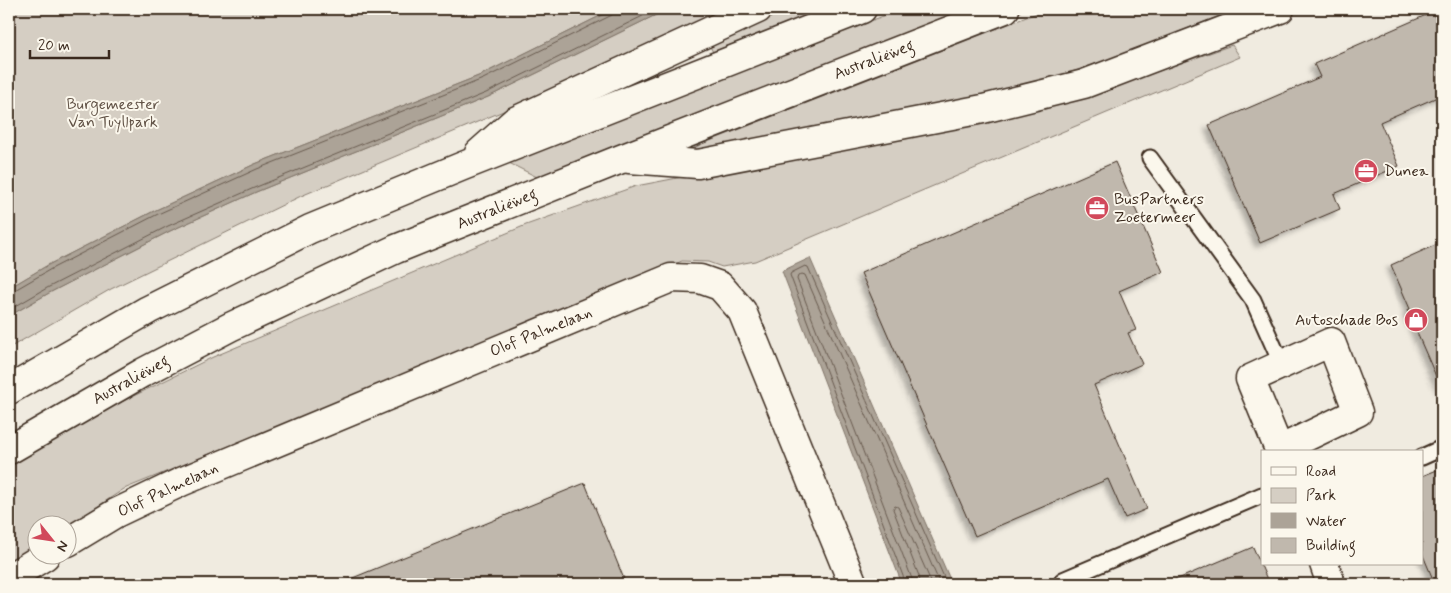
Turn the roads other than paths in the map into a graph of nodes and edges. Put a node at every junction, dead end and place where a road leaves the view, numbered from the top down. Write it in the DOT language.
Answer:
graph roads {
  1 [pos="758,9"];
  2 [pos="862,9"];
  3 [pos="1005,9"];
  4 [pos="1280,9"];
  5 [pos="1150,158"];
  6 [pos="621,159"];
  7 [pos="463,166"];
  8 [pos="1282,364"];
  9 [pos="9,390"];
  10 [pos="1442,448"];
  11 [pos="9,450"];
  12 [pos="1280,450"];
  13 [pos="1282,450"];
  14 [pos="1424,456"];
  15 [pos="1261,495"];
  16 [pos="78,536"];
  17 [pos="29,566"];
  18 [pos="1325,566"];
  19 [pos="9,578"];
  20 [pos="1063,580"];
  21 [pos="853,584"];
  22 [pos="1332,584"];
  1 -- 7 [label="main road"];
  2 -- 7 [label="main road"];
  3 -- 6 [label="main road, Australiëweg"];
  4 -- 6 [label="main road"];
  5 -- 8 [label="lane"];
  6 -- 11 [label="main road, Australiëweg"];
  7 -- 9 [label="main road"];
  8 -- 12 [label="main road"];
  8 -- 13 [label="main road"];
  10 -- 14 [label="lane"];
  15 -- 20 [label="lane"];
  16 -- 21 [label="main road, Olof Palmelaan"];
  17 -- 19 [label="main road"];
  18 -- 22 [label="main road"];
}
